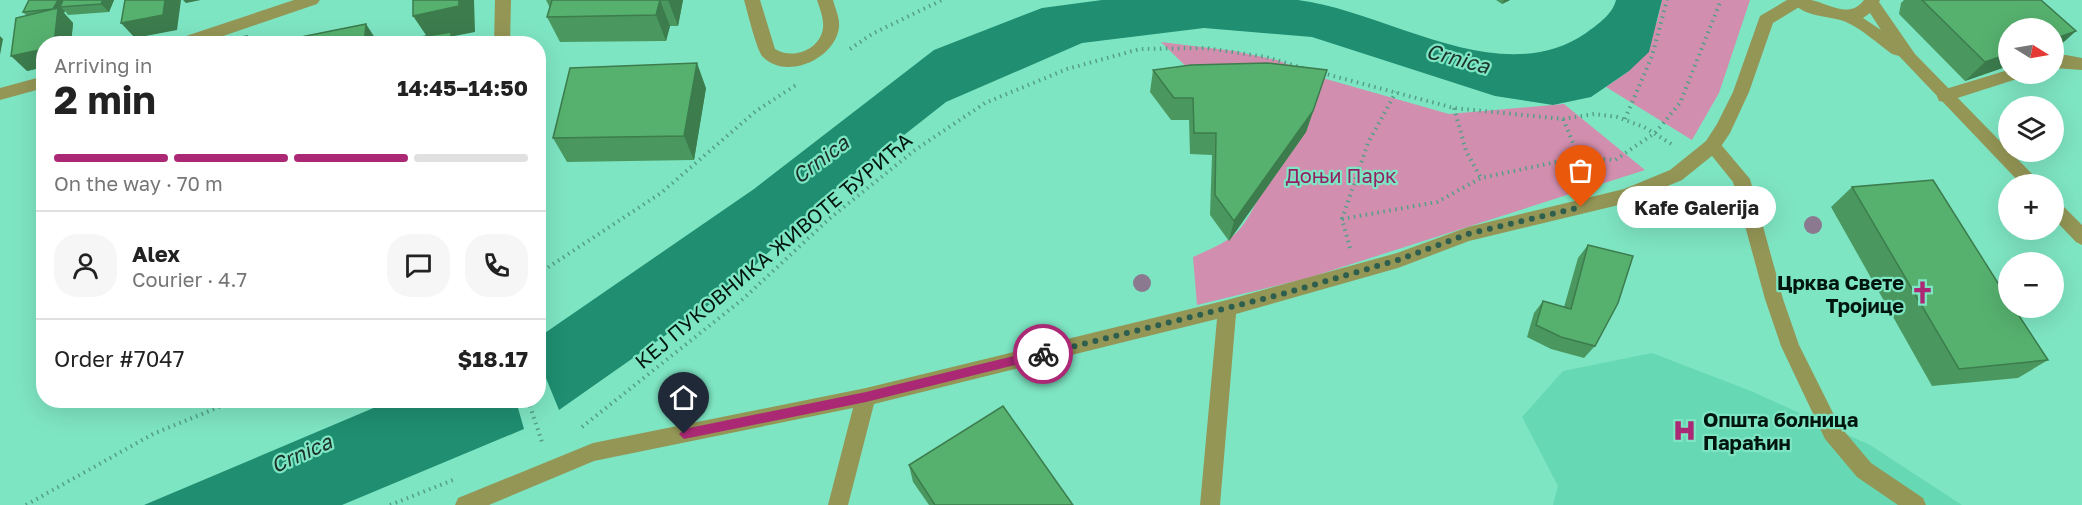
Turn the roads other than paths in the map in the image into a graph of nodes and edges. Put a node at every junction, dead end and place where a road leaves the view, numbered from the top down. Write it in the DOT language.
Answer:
graph roads {
  1 [pos="312,0"];
  2 [pos="503,0"];
  3 [pos="752,0"];
  4 [pos="825,0"];
  5 [pos="1799,0"];
  6 [pos="1871,2"];
  7 [pos="1848,15"];
  8 [pos="204,36"];
  9 [pos="502,36"];
  10 [pos="1909,58"];
  11 [pos="2064,61"];
  12 [pos="2082,64"];
  13 [pos="1998,79"];
  14 [pos="36,84"];
  15 [pos="0,94"];
  16 [pos="1945,96"];
  17 [pos="1712,146"];
  18 [pos="2021,174"];
  19 [pos="2064,218"];
  20 [pos="2082,237"];
  21 [pos="1227,308"];
  22 [pos="866,397"];
  23 [pos="465,505"];
  24 [pos="838,505"];
  25 [pos="1210,505"];
  26 [pos="1916,505"];
  1 -- 8 [label="street"];
  2 -- 9 [label="street"];
  3 -- 4 [label="street"];
  5 -- 7 [label="street"];
  5 -- 17 [label="street"];
  6 -- 7 [label="street"];
  6 -- 10 [label="street"];
  7 -- 10 [label="street"];
  10 -- 16 [label="street"];
  11 -- 12 [label="street"];
  13 -- 16 [label="street"];
  14 -- 15 [label="street"];
  16 -- 18 [label="street"];
  17 -- 21 [label="street"];
  17 -- 26 [label="street"];
  19 -- 20 [label="street"];
  21 -- 22 [label="street"];
  21 -- 25 [label="street"];
  22 -- 23 [label="street"];
  22 -- 24 [label="street"];
}
